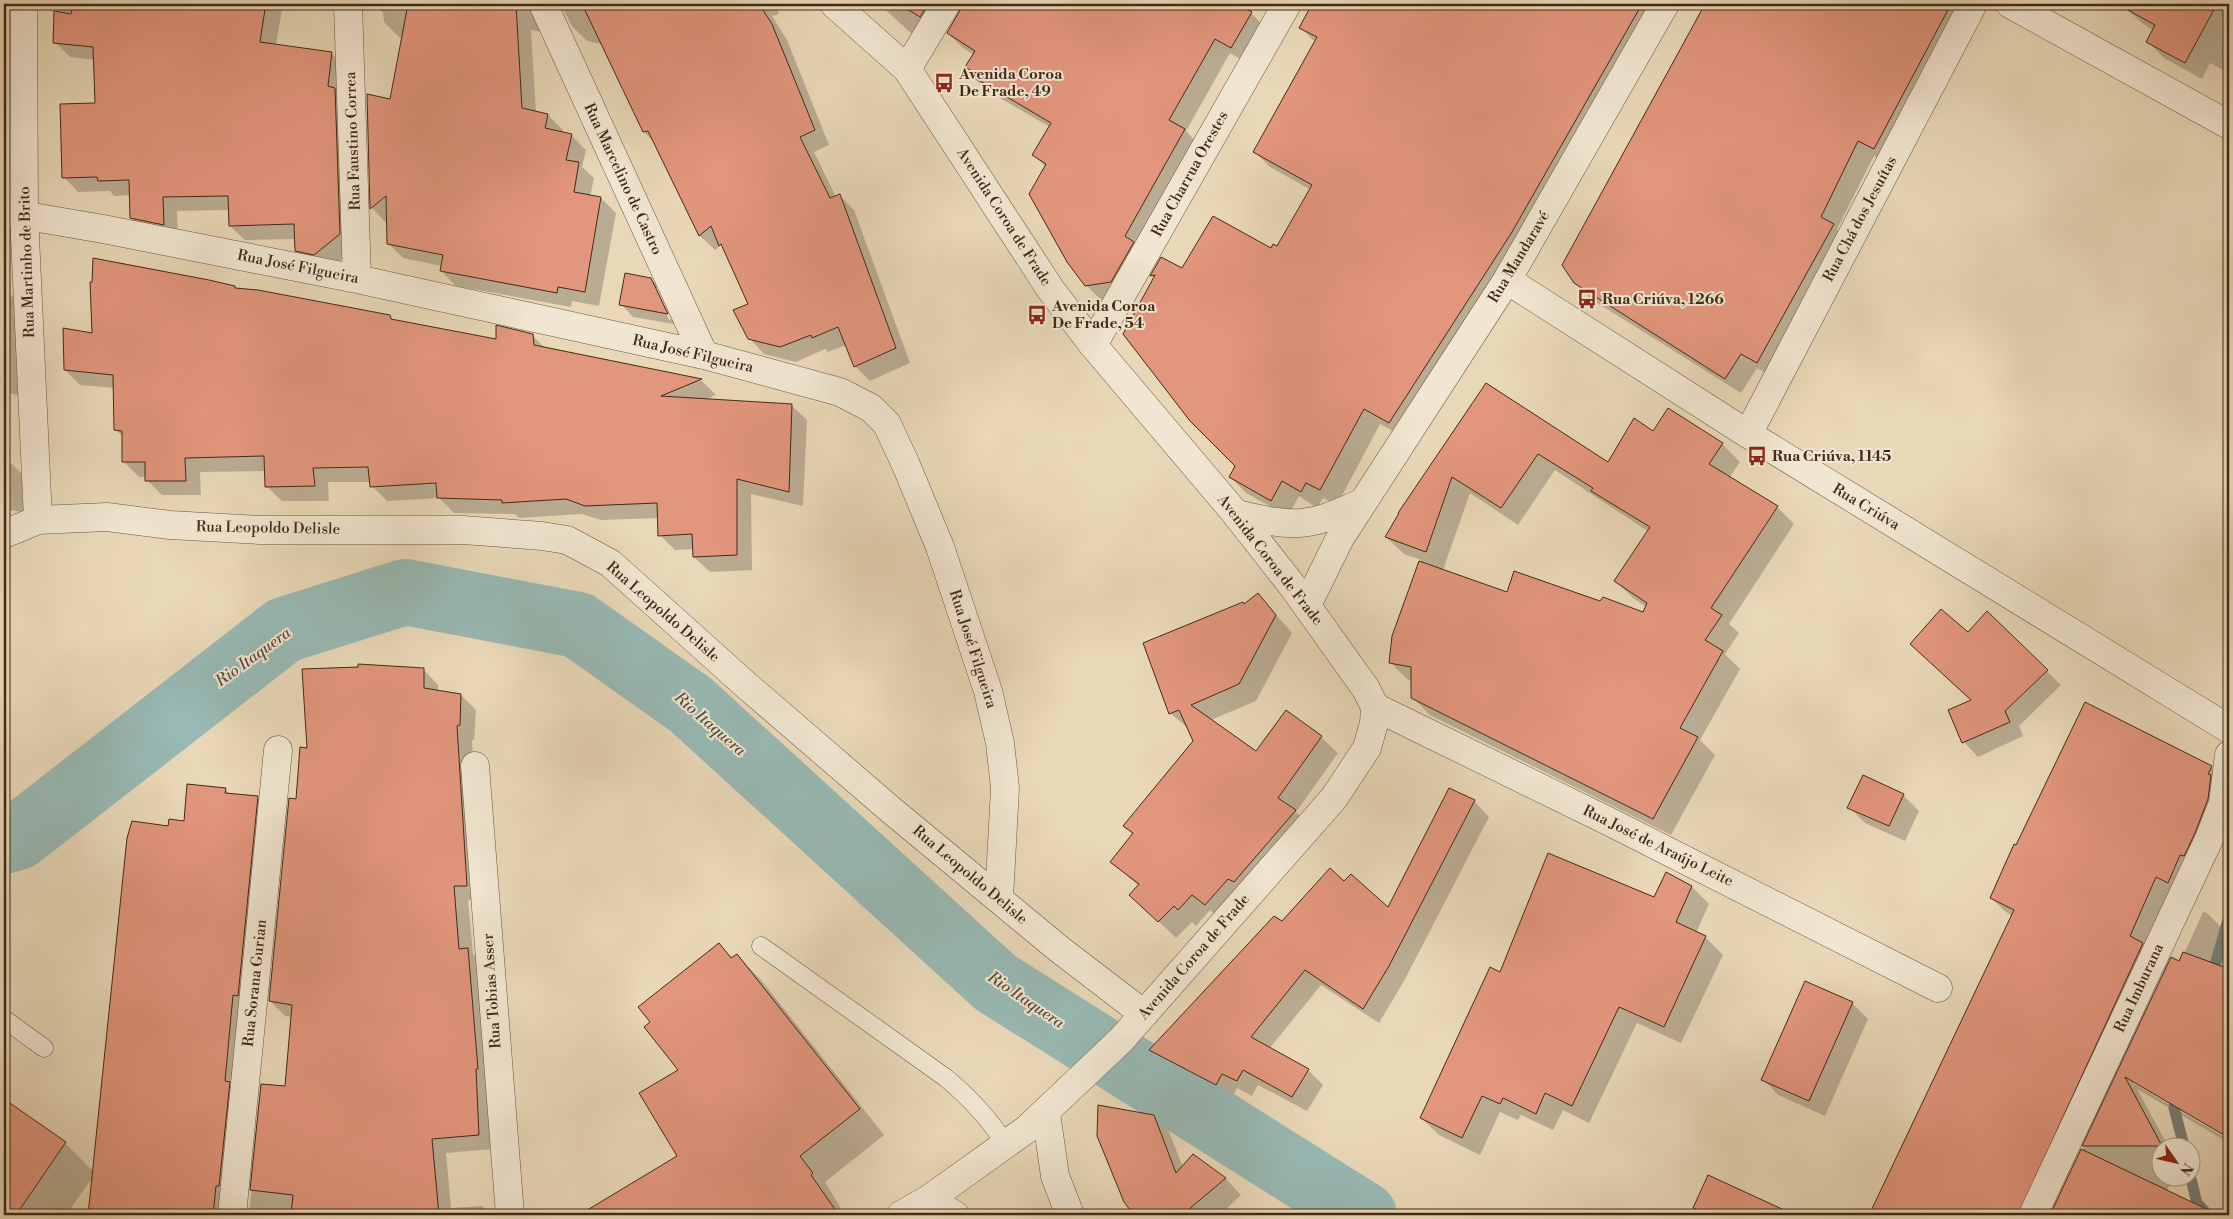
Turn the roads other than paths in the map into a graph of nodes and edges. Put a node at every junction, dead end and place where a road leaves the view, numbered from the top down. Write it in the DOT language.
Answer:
graph roads {
  1 [pos="23,4"];
  2 [pos="348,4"];
  3 [pos="543,4"];
  4 [pos="834,4"];
  5 [pos="946,4"];
  6 [pos="1286,4"];
  7 [pos="1665,4"];
  8 [pos="1973,4"];
  9 [pos="2010,4"];
  10 [pos="907,69"];
  11 [pos="2229,125"];
  12 [pos="14,213"];
  13 [pos="357,279"];
  14 [pos="1507,280"];
  15 [pos="1093,345"];
  16 [pos="704,355"];
  17 [pos="1748,434"];
  18 [pos="1361,503"];
  19 [pos="1236,514"];
  20 [pos="38,520"];
  21 [pos="4,534"];
  22 [pos="1306,605"];
  23 [pos="1376,707"];
  24 [pos="2229,729"];
  25 [pos="278,750"];
  26 [pos="2229,755"];
  27 [pos="474,766"];
  28 [pos="999,899"];
  29 [pos="760,946"];
  30 [pos="1938,988"];
  31 [pos="1144,1014"];
  32 [pos="4,1019"];
  33 [pos="44,1048"];
  34 [pos="1055,1103"];
  35 [pos="1006,1145"];
  36 [pos="929,1199"];
  37 [pos="232,1215"];
  38 [pos="510,1215"];
  39 [pos="901,1215"];
  40 [pos="955,1215"];
  41 [pos="1070,1215"];
  42 [pos="2033,1215"];
  1 -- 12 [label="street, Rua Martinho de Brito"];
  2 -- 13 [label="street, Rua Faustino Correa"];
  3 -- 16 [label="street, Rua Marcelino de Castro"];
  4 -- 10 [label="street, Avenida Coroa de Frade"];
  5 -- 10 [label="street"];
  6 -- 15 [label="street, Rua Charrua Orestes"];
  7 -- 14 [label="street, Rua Mandaravé"];
  8 -- 17 [label="street, Rua Chá dos Jesuítas"];
  9 -- 11 [label="street"];
  10 -- 15 [label="street, Avenida Coroa de Frade"];
  12 -- 13 [label="street, Rua José Filgueira"];
  12 -- 20 [label="street, Rua Martinho de Brito"];
  13 -- 16 [label="street, Rua José Filgueira"];
  14 -- 17 [label="street, Rua Criúva"];
  14 -- 18 [label="street, Rua Mandaravé"];
  15 -- 19 [label="street, Avenida Coroa de Frade"];
  16 -- 28 [label="street, Rua José Filgueira"];
  17 -- 24 [label="street, Rua Criúva"];
  18 -- 19 [label="street"];
  18 -- 22 [label="street, Rua Mandaravé"];
  19 -- 22 [label="street, Avenida Coroa de Frade"];
  20 -- 21 [label="street, Rua Leopoldo Delisle"];
  20 -- 28 [label="street, Rua Leopoldo Delisle"];
  22 -- 23 [label="street, Avenida Coroa de Frade"];
  23 -- 30 [label="street, Rua José de Araújo Leite"];
  23 -- 31 [label="street, Avenida Coroa de Frade"];
  25 -- 37 [label="street, Rua Sorana Gurian"];
  26 -- 42 [label="street, Rua Imburana"];
  27 -- 38 [label="street, Rua Tobias Asser"];
  28 -- 31 [label="street, Rua Leopoldo Delisle"];
  29 -- 35 [label="lane"];
  31 -- 34 [label="street, Avenida Coroa de Frade"];
  32 -- 33 [label="lane"];
  34 -- 35 [label="street, Avenida Coroa de Frade"];
  34 -- 41 [label="street"];
  35 -- 36 [label="street, Avenida Coroa de Frade"];
  36 -- 39 [label="street, Avenida Coroa de Frade"];
  36 -- 40 [label="street"];
}
